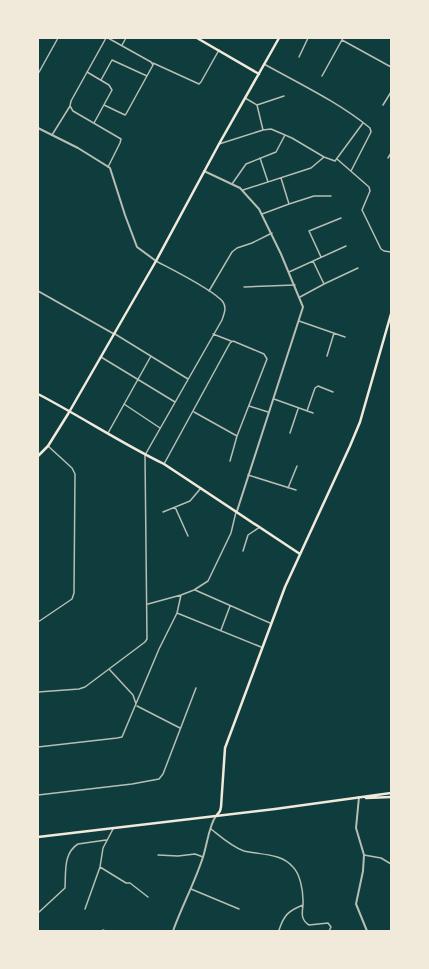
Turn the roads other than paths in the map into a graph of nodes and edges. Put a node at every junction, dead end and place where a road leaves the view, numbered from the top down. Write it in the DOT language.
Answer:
graph roads {
  1 [pos="58,38"];
  2 [pos="107,38"];
  3 [pos="126,38"];
  4 [pos="197,38"];
  5 [pos="279,38"];
  6 [pos="308,38"];
  7 [pos="343,39"];
  8 [pos="122,45"];
  9 [pos="219,50"];
  10 [pos="299,57"];
  11 [pos="153,63"];
  12 [pos="264,64"];
  13 [pos="391,67"];
  14 [pos="39,69"];
  15 [pos="87,72"];
  16 [pos="38,74"];
  17 [pos="259,74"];
  18 [pos="147,76"];
  19 [pos="322,76"];
  20 [pos="101,80"];
  21 [pos="391,92"];
  22 [pos="284,96"];
  23 [pos="245,98"];
  24 [pos="104,105"];
  25 [pos="257,105"];
  26 [pos="383,105"];
  27 [pos="70,106"];
  28 [pos="94,123"];
  29 [pos="363,123"];
  30 [pos="38,128"];
  31 [pos="263,130"];
  32 [pos="52,135"];
  33 [pos="285,135"];
  34 [pos="219,144"];
  35 [pos="391,153"];
  36 [pos="260,158"];
  37 [pos="324,158"];
  38 [pos="388,158"];
  39 [pos="337,159"];
  40 [pos="108,167"];
  41 [pos="204,171"];
  42 [pos="351,171"];
  43 [pos="281,178"];
  44 [pos="268,182"];
  45 [pos="232,184"];
  46 [pos="242,190"];
  47 [pos="331,196"];
  48 [pos="289,204"];
  49 [pos="262,214"];
  50 [pos="341,218"];
  51 [pos="272,234"];
  52 [pos="346,246"];
  53 [pos="391,252"];
  54 [pos="320,257"];
  55 [pos="156,261"];
  56 [pos="313,261"];
  57 [pos="358,268"];
  58 [pos="289,272"];
  59 [pos="324,284"];
  60 [pos="294,285"];
  61 [pos="244,286"];
  62 [pos="38,291"];
  63 [pos="209,291"];
  64 [pos="300,297"];
  65 [pos="391,314"];
  66 [pos="299,321"];
  67 [pos="334,333"];
  68 [pos="114,334"];
  69 [pos="213,334"];
  70 [pos="345,337"];
  71 [pos="231,342"];
  72 [pos="150,356"];
  73 [pos="327,356"];
  74 [pos="100,357"];
  75 [pos="138,379"];
  76 [pos="188,379"];
  77 [pos="333,392"];
  78 [pos="38,394"];
  79 [pos="274,399"];
  80 [pos="175,402"];
  81 [pos="124,404"];
  82 [pos="249,406"];
  83 [pos="299,408"];
  84 [pos="70,411"];
  85 [pos="307,411"];
  86 [pos="194,412"];
  87 [pos="269,413"];
  88 [pos="313,413"];
  89 [pos="160,428"];
  90 [pos="108,432"];
  91 [pos="290,433"];
  92 [pos="237,436"];
  93 [pos="48,446"];
  94 [pos="145,455"];
  95 [pos="38,456"];
  96 [pos="230,462"];
  97 [pos="164,464"];
  98 [pos="297,466"];
  99 [pos="248,475"];
  100 [pos="201,488"];
  101 [pos="288,488"];
  102 [pos="296,490"];
  103 [pos="175,507"];
  104 [pos="163,512"];
  105 [pos="236,512"];
  106 [pos="260,528"];
  107 [pos="188,536"];
  108 [pos="243,551"];
  109 [pos="300,554"];
  110 [pos="194,590"];
  111 [pos="181,595"];
  112 [pos="148,604"];
  113 [pos="230,605"];
  114 [pos="177,613"];
  115 [pos="38,622"];
  116 [pos="270,623"];
  117 [pos="221,630"];
  118 [pos="261,647"];
  119 [pos="109,669"];
  120 [pos="196,688"];
  121 [pos="38,692"];
  122 [pos="136,706"];
  123 [pos="180,728"];
  124 [pos="38,748"];
  125 [pos="391,793"];
  126 [pos="38,795"];
  127 [pos="360,797"];
  128 [pos="391,797"];
  129 [pos="217,815"];
  130 [pos="114,827"];
  131 [pos="211,829"];
  132 [pos="38,837"];
  133 [pos="106,840"];
  134 [pos="158,855"];
  135 [pos="364,855"];
  136 [pos="203,857"];
  137 [pos="391,864"];
  138 [pos="100,867"];
  139 [pos="191,890"];
  140 [pos="148,897"];
  141 [pos="302,905"];
  142 [pos="38,907"];
  143 [pos="41,909"];
  144 [pos="85,909"];
  145 [pos="240,910"];
  146 [pos="38,913"];
  147 [pos="279,930"];
  148 [pos="173,931"];
  149 [pos="328,931"];
  150 [pos="367,931"];
  1 -- 14 [label="street"];
  2 -- 8 [label="street"];
  2 -- 15 [label="street"];
  3 -- 8 [label="street"];
  4 -- 9 [label="main road"];
  5 -- 12 [label="main road"];
  6 -- 10 [label="street"];
  7 -- 13 [label="street"];
  7 -- 19 [label="street"];
  8 -- 11 [label="street"];
  9 -- 11 [label="street"];
  9 -- 17 [label="main road"];
  11 -- 18 [label="street"];
  12 -- 17 [label="main road"];
  12 -- 29 [label="street"];
  14 -- 16 [label="street"];
  15 -- 20 [label="street"];
  15 -- 27 [label="street"];
  17 -- 23 [label="main road"];
  18 -- 20 [label="street"];
  18 -- 24 [label="street"];
  20 -- 24 [label="street"];
  21 -- 26 [label="street"];
  22 -- 25 [label="street"];
  23 -- 25 [label="street"];
  23 -- 34 [label="main road"];
  24 -- 28 [label="street"];
  25 -- 31 [label="street"];
  27 -- 28 [label="street"];
  27 -- 32 [label="street"];
  28 -- 40 [label="street"];
  29 -- 39 [label="street"];
  29 -- 42 [label="street"];
  30 -- 32 [label="street"];
  31 -- 33 [label="street"];
  31 -- 34 [label="street"];
  32 -- 40 [label="street"];
  33 -- 36 [label="street"];
  33 -- 37 [label="street"];
  34 -- 41 [label="main road"];
  35 -- 38 [label="street"];
  36 -- 44 [label="street"];
  36 -- 45 [label="street"];
  37 -- 39 [label="street"];
  37 -- 43 [label="street"];
  39 -- 42 [label="street"];
  40 -- 55 [label="street"];
  41 -- 45 [label="street"];
  41 -- 55 [label="main road"];
  42 -- 53 [label="street"];
  43 -- 44 [label="street"];
  43 -- 48 [label="street"];
  44 -- 46 [label="street"];
  45 -- 46 [label="street"];
  46 -- 49 [label="street"];
  47 -- 48 [label="street"];
  48 -- 49 [label="street"];
  49 -- 51 [label="street"];
  50 -- 54 [label="street"];
  51 -- 58 [label="street"];
  51 -- 63 [label="street"];
  52 -- 54 [label="street"];
  54 -- 56 [label="street"];
  55 -- 63 [label="street"];
  55 -- 68 [label="main road"];
  56 -- 58 [label="street"];
  56 -- 59 [label="street"];
  57 -- 59 [label="street"];
  58 -- 60 [label="street"];
  59 -- 64 [label="street"];
  60 -- 61 [label="street"];
  60 -- 64 [label="street"];
  62 -- 68 [label="street"];
  63 -- 69 [label="street"];
  64 -- 66 [label="street"];
  65 -- 109 [label="main road"];
  66 -- 67 [label="street"];
  66 -- 79 [label="street"];
  67 -- 70 [label="street"];
  67 -- 73 [label="street"];
  68 -- 72 [label="street"];
  68 -- 74 [label="main road"];
  69 -- 71 [label="street"];
  69 -- 76 [label="street"];
  71 -- 82 [label="street"];
  71 -- 86 [label="street"];
  72 -- 75 [label="street"];
  72 -- 76 [label="street"];
  74 -- 75 [label="street"];
  74 -- 84 [label="main road"];
  75 -- 80 [label="street"];
  75 -- 81 [label="street"];
  76 -- 80 [label="street"];
  77 -- 85 [label="street"];
  78 -- 84 [label="main road"];
  79 -- 83 [label="street"];
  79 -- 87 [label="street"];
  80 -- 89 [label="street"];
  81 -- 89 [label="street"];
  81 -- 90 [label="street"];
  82 -- 87 [label="street"];
  82 -- 92 [label="street"];
  83 -- 85 [label="street"];
  83 -- 91 [label="street"];
  84 -- 90 [label="main road"];
  84 -- 93 [label="main road"];
  85 -- 88 [label="street"];
  86 -- 92 [label="street"];
  86 -- 97 [label="street"];
  87 -- 99 [label="street"];
  89 -- 94 [label="street"];
  90 -- 94 [label="main road"];
  92 -- 96 [label="street"];
  93 -- 95 [label="main road"];
  93 -- 115 [label="street"];
  94 -- 97 [label="main road"];
  94 -- 112 [label="street"];
  97 -- 100 [label="main road"];
  98 -- 101 [label="street"];
  99 -- 101 [label="street"];
  99 -- 105 [label="street"];
  100 -- 103 [label="street"];
  100 -- 105 [label="main road"];
  101 -- 102 [label="street"];
  103 -- 104 [label="street"];
  103 -- 107 [label="street"];
  105 -- 106 [label="main road"];
  105 -- 110 [label="street"];
  106 -- 108 [label="street"];
  106 -- 109 [label="main road"];
  109 -- 116 [label="main road"];
  110 -- 111 [label="street"];
  110 -- 113 [label="street"];
  111 -- 112 [label="street"];
  111 -- 114 [label="street"];
  112 -- 119 [label="street"];
  113 -- 116 [label="street"];
  113 -- 117 [label="street"];
  114 -- 117 [label="street"];
  114 -- 122 [label="street"];
  116 -- 118 [label="main road"];
  117 -- 118 [label="street"];
  118 -- 129 [label="main road"];
  119 -- 121 [label="street"];
  119 -- 122 [label="street"];
  120 -- 123 [label="street"];
  122 -- 123 [label="street"];
  122 -- 124 [label="street"];
  123 -- 126 [label="street"];
  125 -- 127 [label="main road"];
  127 -- 128 [label="main road"];
  127 -- 129 [label="main road"];
  127 -- 135 [label="street"];
  129 -- 130 [label="main road"];
  129 -- 131 [label="street"];
  130 -- 132 [label="main road"];
  130 -- 133 [label="street"];
  131 -- 136 [label="street"];
  131 -- 141 [label="street"];
  133 -- 138 [label="street"];
  133 -- 143 [label="street"];
  134 -- 136 [label="street"];
  135 -- 137 [label="street"];
  135 -- 150 [label="street"];
  136 -- 139 [label="street"];
  138 -- 140 [label="street"];
  138 -- 144 [label="street"];
  139 -- 145 [label="street"];
  139 -- 148 [label="street"];
  141 -- 147 [label="street"];
  141 -- 149 [label="street"];
  142 -- 143 [label="street"];
  143 -- 146 [label="street"];
}
